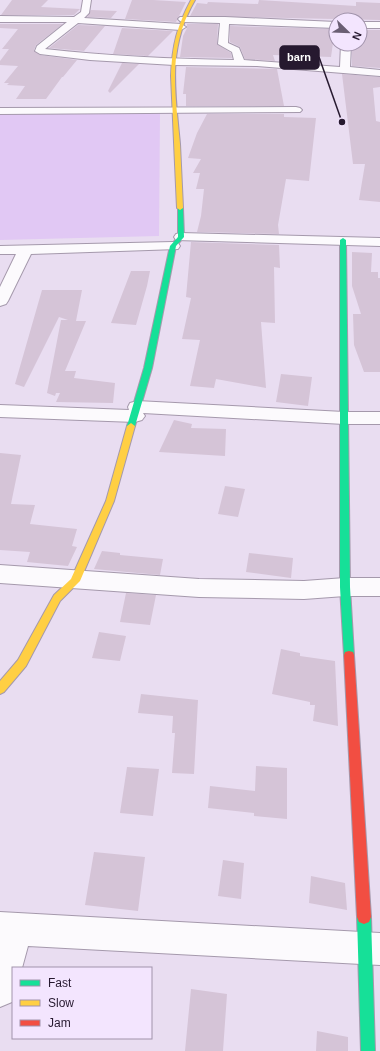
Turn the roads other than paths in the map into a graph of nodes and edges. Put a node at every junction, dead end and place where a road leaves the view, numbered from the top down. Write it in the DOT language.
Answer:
graph roads {
  1 [pos="87,0"];
  2 [pos="193,0"];
  3 [pos="0,19"];
  4 [pos="75,20"];
  5 [pos="225,20"];
  6 [pos="182,23"];
  7 [pos="328,25"];
  8 [pos="368,25"];
  9 [pos="380,25"];
  10 [pos="346,52"];
  11 [pos="174,62"];
  12 [pos="240,62"];
  13 [pos="345,71"];
  14 [pos="380,73"];
  15 [pos="173,109"];
  16 [pos="296,110"];
  17 [pos="0,111"];
  18 [pos="342,240"];
  19 [pos="177,241"];
  20 [pos="380,242"];
  21 [pos="0,250"];
  22 [pos="25,251"];
  23 [pos="0,301"];
  24 [pos="0,412"];
  25 [pos="136,412"];
  26 [pos="344,418"];
  27 [pos="380,418"];
  28 [pos="0,574"];
  29 [pos="75,580"];
  30 [pos="345,586"];
  31 [pos="380,587"];
  32 [pos="0,689"];
  33 [pos="8,928"];
  34 [pos="373,948"];
  35 [pos="0,990"];
  36 [pos="368,1051"];
  1 -- 4 [label="street"];
  2 -- 6 [label="street"];
  3 -- 4 [label="street"];
  4 -- 6 [label="street"];
  4 -- 11 [label="street"];
  5 -- 6 [label="street"];
  5 -- 7 [label="street"];
  5 -- 12 [label="street"];
  6 -- 11 [label="street"];
  8 -- 9 [label="street"];
  10 -- 13 [label="street"];
  11 -- 12 [label="street"];
  11 -- 15 [label="street"];
  12 -- 13 [label="street"];
  13 -- 14 [label="street"];
  15 -- 16 [label="street"];
  15 -- 17 [label="street"];
  15 -- 19 [label="street"];
  18 -- 19 [label="street"];
  18 -- 20 [label="street"];
  18 -- 26 [label="street"];
  19 -- 22 [label="street"];
  19 -- 25 [label="street"];
  21 -- 22 [label="street"];
  22 -- 23 [label="street"];
  24 -- 25 [label="street"];
  25 -- 26 [label="street"];
  25 -- 29 [label="street"];
  26 -- 27 [label="street"];
  26 -- 30 [label="street"];
  28 -- 29 [label="street"];
  29 -- 30 [label="street"];
  29 -- 32 [label="street"];
  30 -- 31 [label="street"];
  30 -- 34 [label="street"];
  33 -- 34 [label="street"];
  33 -- 35 [label="street"];
  34 -- 36 [label="street"];
}
